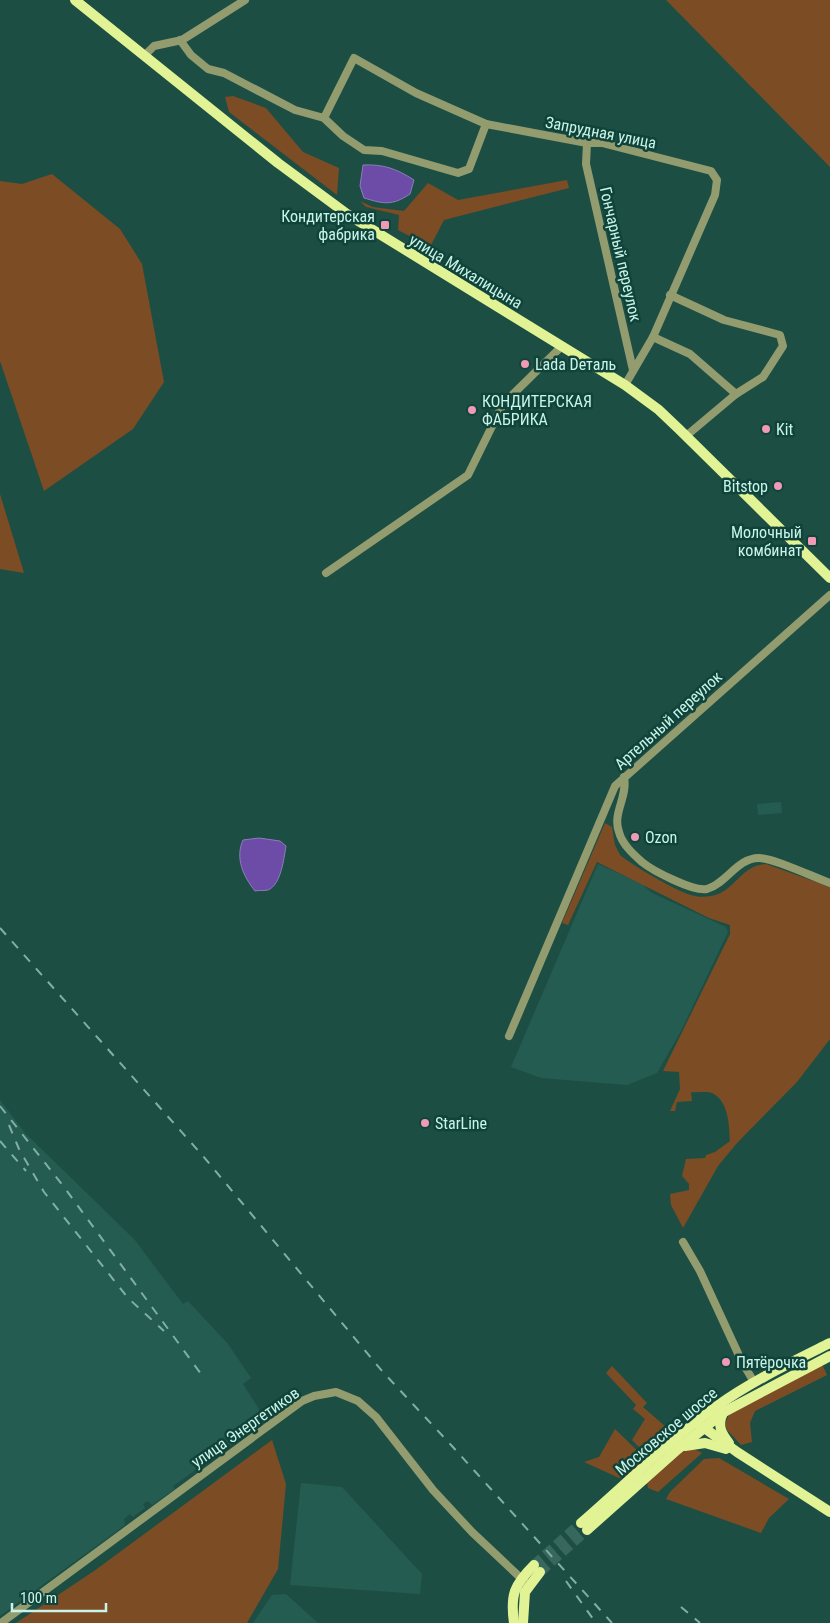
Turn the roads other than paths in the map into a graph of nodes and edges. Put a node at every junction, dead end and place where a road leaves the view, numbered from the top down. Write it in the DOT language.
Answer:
graph roads {
  1 [pos="75,0"];
  2 [pos="245,0"];
  3 [pos="180,40"];
  4 [pos="145,55"];
  5 [pos="324,118"];
  6 [pos="486,124"];
  7 [pos="587,143"];
  8 [pos="670,295"];
  9 [pos="653,337"];
  10 [pos="562,346"];
  11 [pos="633,370"];
  12 [pos="625,385"];
  13 [pos="736,394"];
  14 [pos="686,436"];
  15 [pos="326,574"];
  16 [pos="830,578"];
  17 [pos="830,595"];
  18 [pos="624,777"];
  19 [pos="830,883"];
  20 [pos="509,1036"];
  21 [pos="683,1242"];
  22 [pos="830,1342"];
  23 [pos="830,1356"];
  24 [pos="754,1382"];
  25 [pos="724,1412"];
  26 [pos="700,1425"];
  27 [pos="678,1449"];
  28 [pos="737,1452"];
  29 [pos="828,1507"];
  30 [pos="537,1569"];
  31 [pos="524,1582"];
  32 [pos="1,1623"];
  33 [pos="514,1623"];
  34 [pos="523,1623"];
  1 -- 4 [label="main road, улица Михалицына"];
  2 -- 3 [label="street"];
  3 -- 4 [label="street"];
  3 -- 5 [label="street"];
  4 -- 10 [label="main road, улица Михалицына"];
  5 -- 6 [label="street"];
  5 -- 6 [label="street, Запрудная улица"];
  6 -- 7 [label="street, Запрудная улица"];
  7 -- 8 [label="street, Запрудная улица"];
  7 -- 11 [label="street, Гончарный переулок"];
  8 -- 9 [label="street, Запрудная улица"];
  8 -- 13 [label="street"];
  9 -- 11 [label="street, Запрудная улица"];
  9 -- 13 [label="street"];
  10 -- 12 [label="main road, улица Михалицына"];
  10 -- 15 [label="street"];
  11 -- 12 [label="street, Запрудная улица"];
  12 -- 14 [label="main road, улица Михалицына"];
  13 -- 14 [label="street"];
  14 -- 16 [label="main road, улица Михалицына"];
  17 -- 18 [label="street, Артельный переулок"];
  18 -- 19 [label="street"];
  18 -- 20 [label="street, Артельный переулок"];
  21 -- 24 [label="street"];
  22 -- 24 [label="main road, Московское шоссе"];
  23 -- 25 [label="main road, Московское шоссе"];
  24 -- 26 [label="main road, Московское шоссе"];
  25 -- 26 [label="main road, Московское шоссе"];
  25 -- 28 [label="main road"];
  26 -- 27 [label="main road, Московское шоссе"];
  26 -- 27 [label="main road, Московское шоссе"];
  26 -- 28 [label="main road"];
  27 -- 28 [label="main road"];
  28 -- 29 [label="main road"];
  30 -- 31 [label="main road"];
  31 -- 32 [label="street, улица Энергетиков"];
  31 -- 33 [label="main road"];
  31 -- 34 [label="main road"];
}
